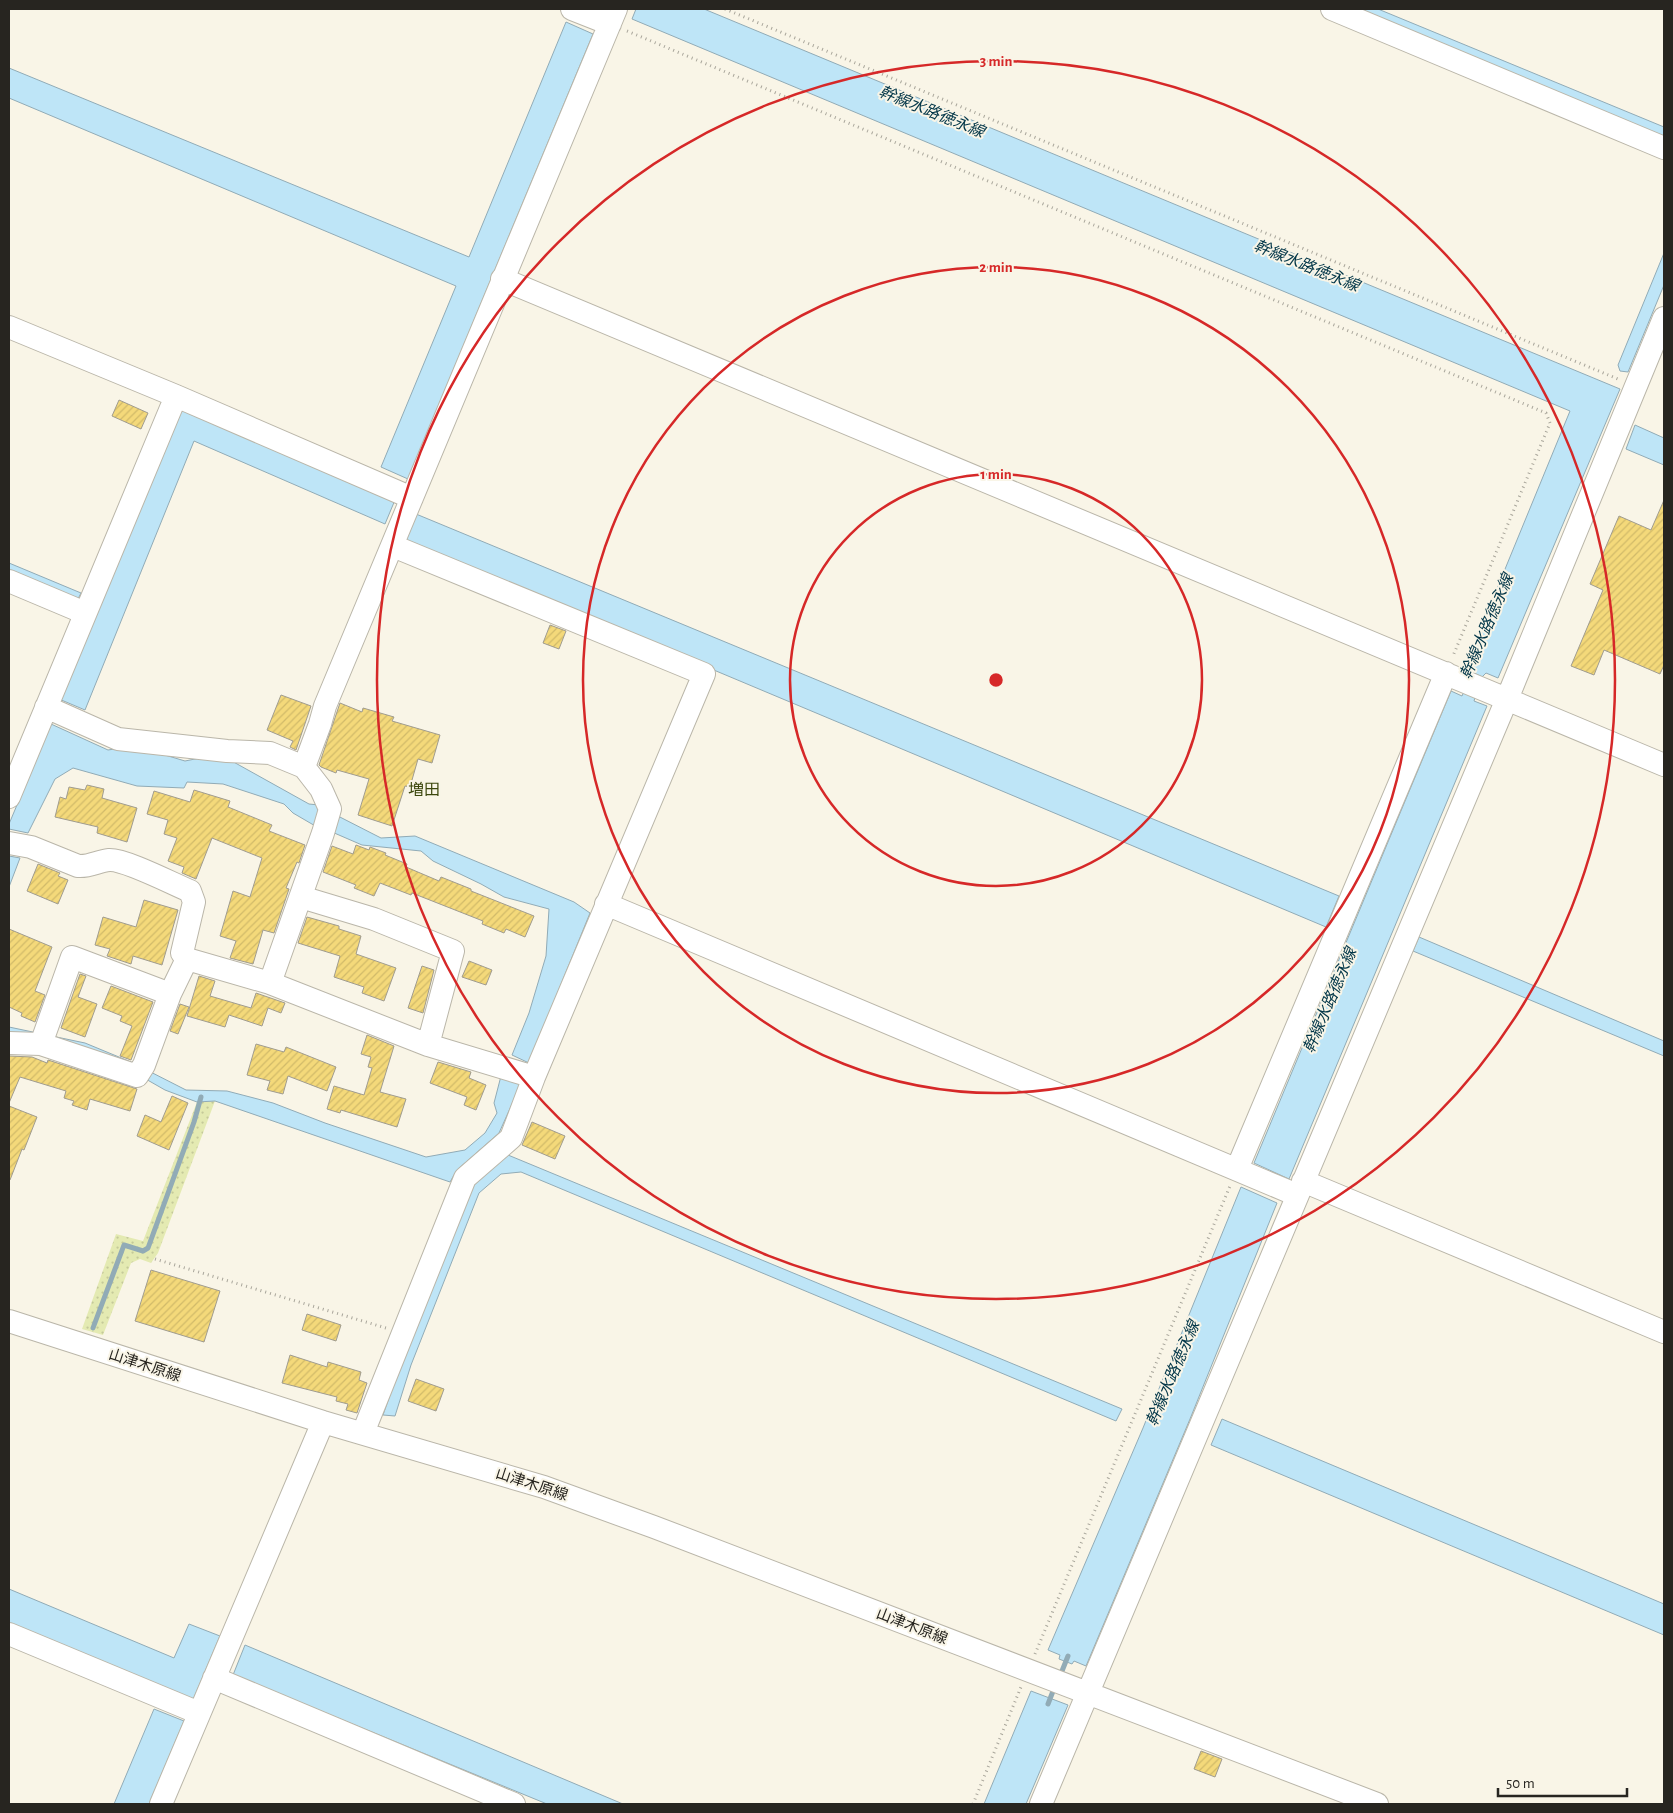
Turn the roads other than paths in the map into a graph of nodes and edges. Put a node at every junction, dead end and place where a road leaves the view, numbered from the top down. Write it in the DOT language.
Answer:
graph roads {
  1 [pos="572,9"];
  2 [pos="1332,9"];
  3 [pos="613,16"];
  4 [pos="1664,148"];
  5 [pos="502,279"];
  6 [pos="1664,318"];
  7 [pos="9,327"];
  8 [pos="176,396"];
  9 [pos="412,498"];
  10 [pos="393,546"];
  11 [pos="9,581"];
  12 [pos="85,613"];
  13 [pos="1465,681"];
  14 [pos="1507,699"];
  15 [pos="61,714"];
  16 [pos="1664,765"];
  17 [pos="304,767"];
  18 [pos="9,797"];
  19 [pos="9,843"];
  20 [pos="301,896"];
  21 [pos="606,904"];
  22 [pos="187,959"];
  23 [pos="270,983"];
  24 [pos="170,994"];
  25 [pos="43,1036"];
  26 [pos="9,1043"];
  27 [pos="428,1045"];
  28 [pos="534,1077"];
  29 [pos="1247,1173"];
  30 [pos="1292,1187"];
  31 [pos="9,1321"];
  32 [pos="1664,1332"];
  33 [pos="322,1422"];
  34 [pos="363,1433"];
  35 [pos="9,1634"];
  36 [pos="214,1678"];
  37 [pos="1078,1690"];
  38 [pos="199,1713"];
  39 [pos="161,1804"];
  40 [pos="514,1804"];
  41 [pos="1041,1804"];
  42 [pos="1377,1804"];
  1 -- 3 [label="street"];
  2 -- 4 [label="street"];
  3 -- 5 [label="street"];
  5 -- 9 [label="street"];
  5 -- 13 [label="street"];
  6 -- 14 [label="street"];
  7 -- 8 [label="street"];
  8 -- 9 [label="street"];
  8 -- 12 [label="street"];
  9 -- 10 [label="street"];
  10 -- 17 [label="street"];
  10 -- 21 [label="street"];
  11 -- 12 [label="street"];
  12 -- 15 [label="street"];
  13 -- 14 [label="street"];
  13 -- 29 [label="street"];
  14 -- 16 [label="street"];
  14 -- 30 [label="street"];
  15 -- 17 [label="street"];
  15 -- 18 [label="street"];
  17 -- 20 [label="street"];
  19 -- 22 [label="street"];
  20 -- 23 [label="street"];
  20 -- 27 [label="street"];
  21 -- 28 [label="street"];
  21 -- 29 [label="street"];
  22 -- 23 [label="street"];
  22 -- 24 [label="street"];
  23 -- 27 [label="street"];
  24 -- 25 [label="street"];
  24 -- 25 [label="street"];
  25 -- 26 [label="street"];
  27 -- 28 [label="street"];
  28 -- 34 [label="street"];
  29 -- 30 [label="street"];
  30 -- 32 [label="street"];
  30 -- 37 [label="street"];
  31 -- 33 [label="street, 山津木原線"];
  33 -- 34 [label="street, 山津木原線"];
  33 -- 36 [label="street"];
  34 -- 37 [label="street, 山津木原線"];
  35 -- 38 [label="street"];
  36 -- 38 [label="street"];
  36 -- 40 [label="street"];
  37 -- 41 [label="street"];
  37 -- 42 [label="street, 山津木原線"];
  38 -- 39 [label="street"];
}
